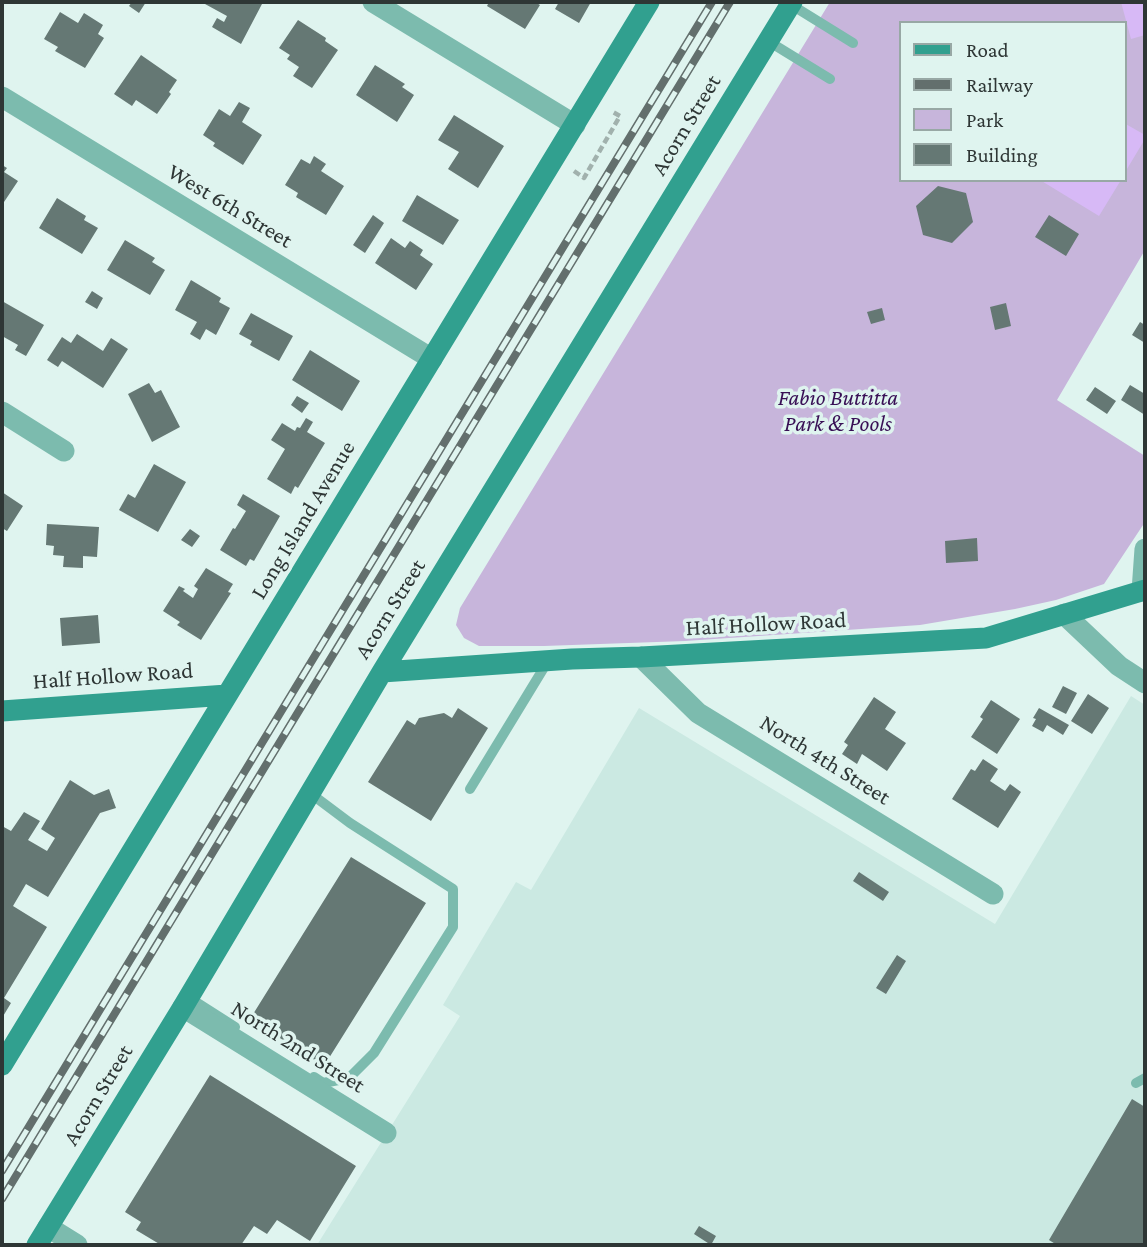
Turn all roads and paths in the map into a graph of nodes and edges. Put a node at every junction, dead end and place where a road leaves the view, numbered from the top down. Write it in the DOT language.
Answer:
graph roads {
  1 [pos="373,2"];
  2 [pos="649,2"];
  3 [pos="791,3"];
  4 [pos="768,41"];
  5 [pos="853,43"];
  6 [pos="830,79"];
  7 [pos="2,97"];
  8 [pos="611,111"];
  9 [pos="575,125"];
  10 [pos="574,171"];
  11 [pos="432,359"];
  12 [pos="2,412"];
  13 [pos="64,451"];
  14 [pos="1145,550"];
  15 [pos="1144,590"];
  16 [pos="1068,618"];
  17 [pos="641,657"];
  18 [pos="548,661"];
  19 [pos="382,672"];
  20 [pos="1145,682"];
  21 [pos="227,695"];
  22 [pos="2,710"];
  23 [pos="470,789"];
  24 [pos="310,793"];
  25 [pos="993,894"];
  26 [pos="185,1002"];
  27 [pos="2,1065"];
  28 [pos="386,1133"];
  29 [pos="43,1236"];
  30 [pos="77,1245"];
  1 -- 9 [label="street"];
  2 -- 9 [label="street, Long Island Avenue"];
  3 -- 4 [label="street, Acorn Street"];
  3 -- 5 [label="lane"];
  4 -- 6 [label="lane"];
  4 -- 19 [label="street, Acorn Street"];
  7 -- 11 [label="street, West 6th Street"];
  8 -- 10 [label="path"];
  9 -- 11 [label="street, Long Island Avenue"];
  11 -- 21 [label="street, Long Island Avenue"];
  12 -- 13 [label="street"];
  14 -- 15 [label="street"];
  15 -- 16 [label="street, Half Hollow Road"];
  16 -- 17 [label="street, Half Hollow Road"];
  16 -- 20 [label="street"];
  17 -- 18 [label="street, Half Hollow Road"];
  17 -- 25 [label="street, North 4th Street"];
  18 -- 19 [label="street, Half Hollow Road"];
  18 -- 23 [label="lane"];
  19 -- 24 [label="street, Acorn Street"];
  21 -- 22 [label="street, Half Hollow Road"];
  21 -- 27 [label="street, Long Island Avenue"];
  24 -- 26 [label="street, Acorn Street"];
  24 -- 26 [label="lane"];
  26 -- 28 [label="street, North 2nd Street"];
  26 -- 29 [label="street, Acorn Street"];
  29 -- 30 [label="street"];
}
